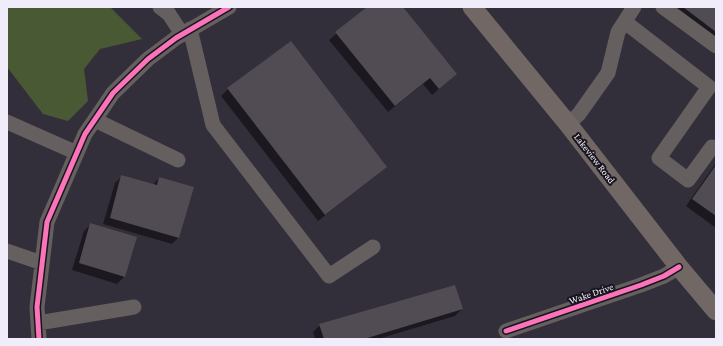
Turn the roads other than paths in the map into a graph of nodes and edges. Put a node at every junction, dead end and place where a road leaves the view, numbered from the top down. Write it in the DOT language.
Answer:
graph roads {
  1 [pos="160,7"];
  2 [pos="229,7"];
  3 [pos="472,7"];
  4 [pos="634,7"];
  5 [pos="663,7"];
  6 [pos="625,22"];
  7 [pos="186,32"];
  8 [pos="716,46"];
  9 [pos="713,86"];
  10 [pos="95,120"];
  11 [pos="7,122"];
  12 [pos="568,124"];
  13 [pos="712,147"];
  14 [pos="77,153"];
  15 [pos="178,160"];
  16 [pos="373,248"];
  17 [pos="7,251"];
  18 [pos="42,262"];
  19 [pos="679,267"];
  20 [pos="134,306"];
  21 [pos="716,311"];
  22 [pos="38,323"];
  23 [pos="506,331"];
  24 [pos="39,339"];
  1 -- 7 [label="street"];
  2 -- 7 [label="street"];
  3 -- 12 [label="main road, Lakeview Road"];
  4 -- 6 [label="street"];
  5 -- 8 [label="street"];
  6 -- 9 [label="street"];
  6 -- 12 [label="street"];
  7 -- 10 [label="street"];
  7 -- 16 [label="street"];
  9 -- 13 [label="street"];
  10 -- 14 [label="street"];
  10 -- 15 [label="street"];
  11 -- 14 [label="street"];
  12 -- 19 [label="main road, Lakeview Road"];
  14 -- 18 [label="street"];
  17 -- 18 [label="street"];
  18 -- 22 [label="street"];
  19 -- 21 [label="main road, Lakeview Road"];
  19 -- 23 [label="street, Wake Drive"];
  20 -- 22 [label="street"];
  22 -- 24 [label="street"];
}
